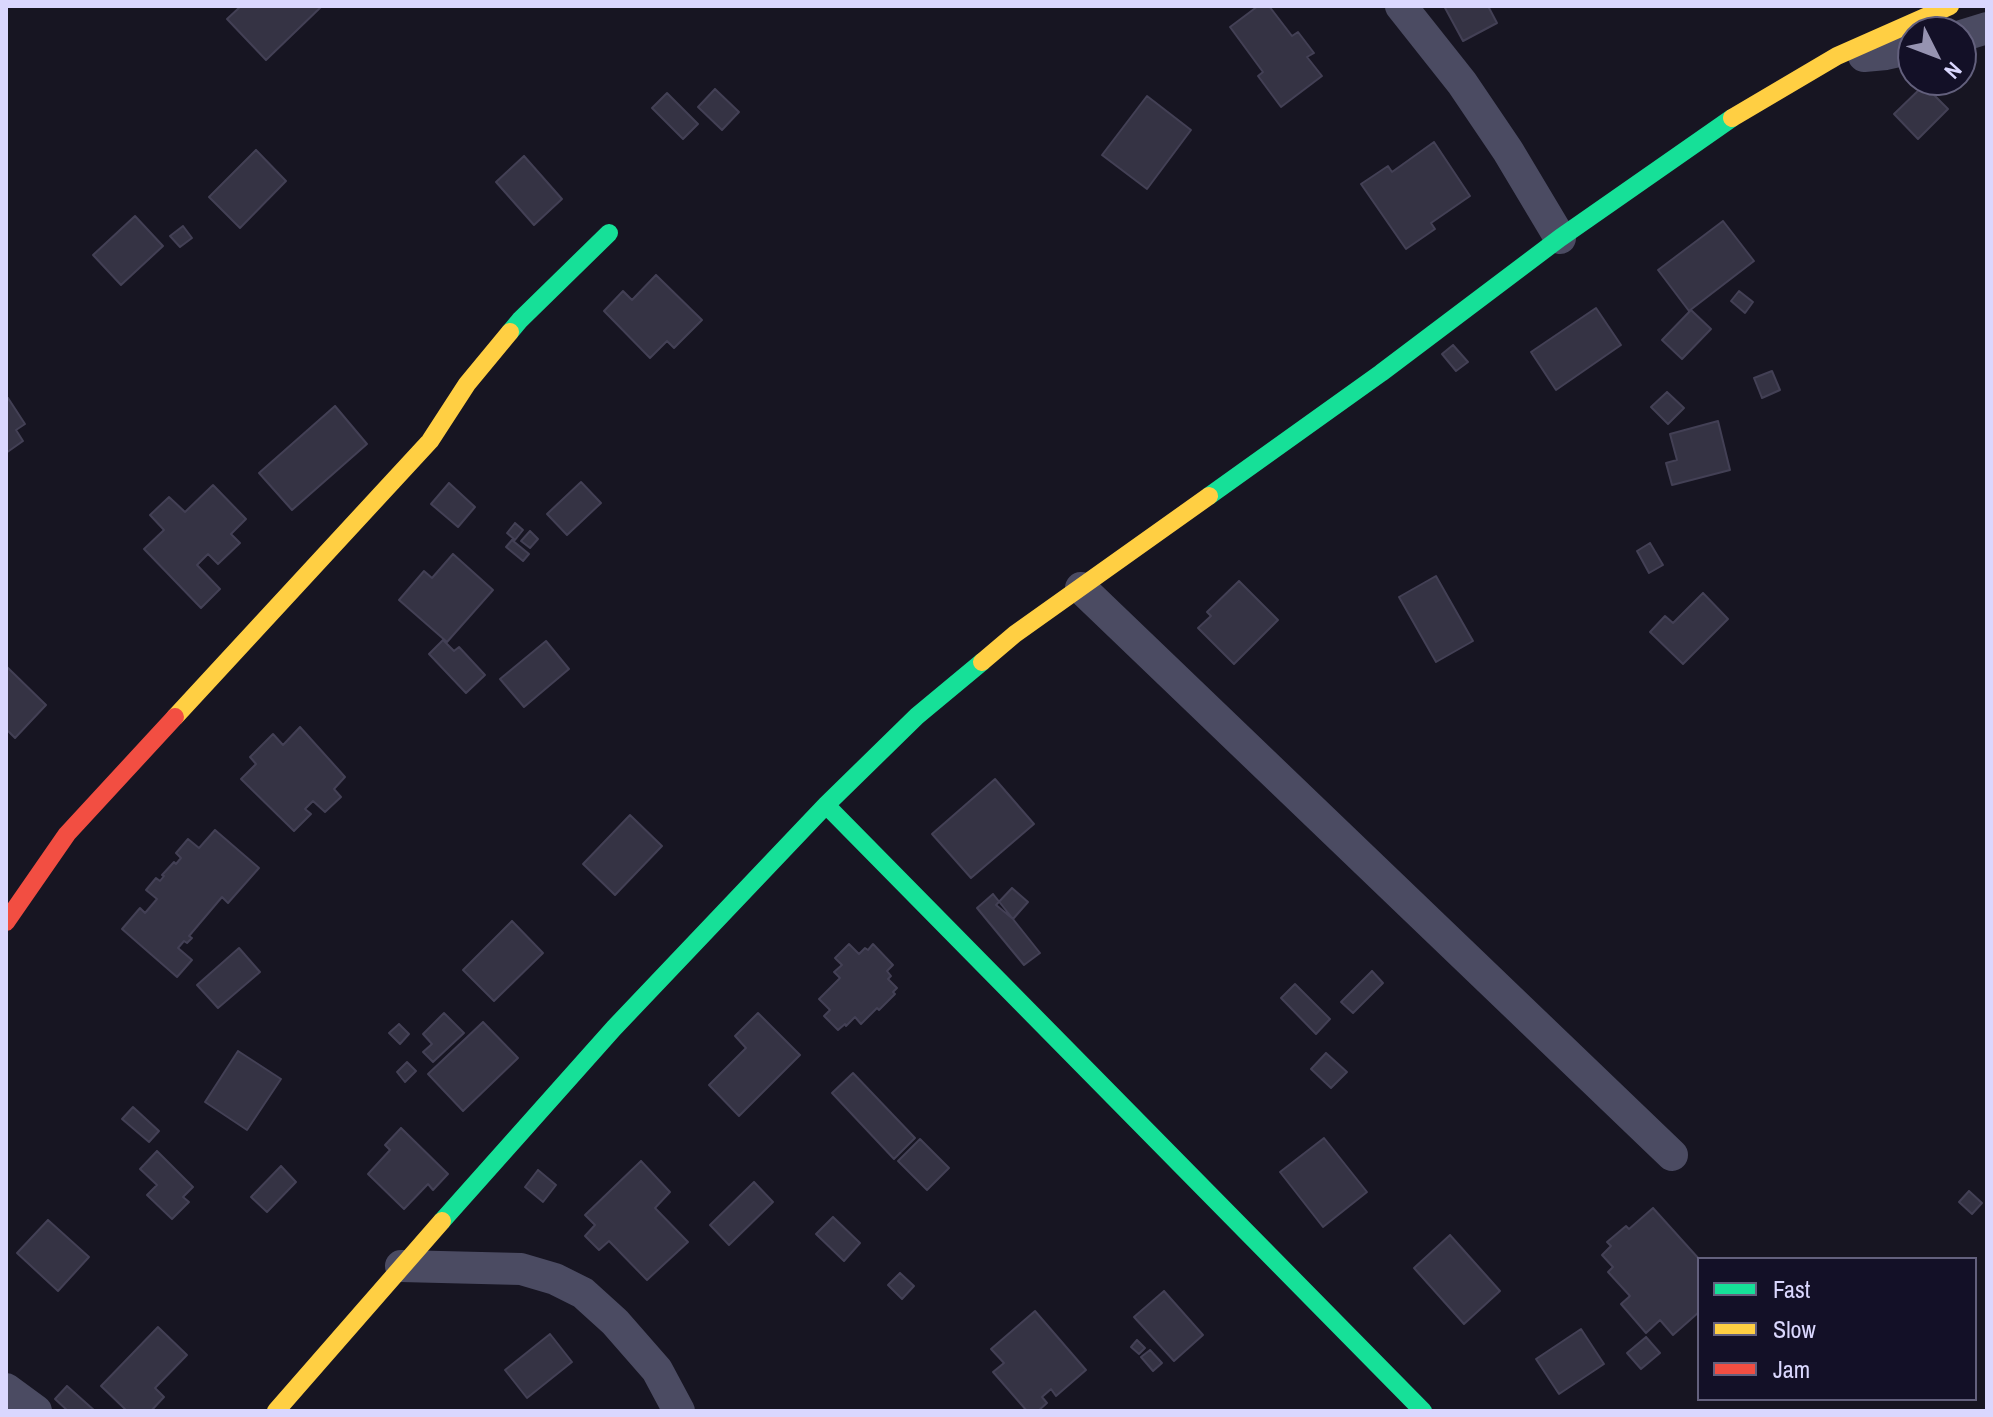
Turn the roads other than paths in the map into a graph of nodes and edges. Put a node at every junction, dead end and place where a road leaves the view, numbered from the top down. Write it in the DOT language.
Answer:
graph roads {
  1 [pos="1401,6"];
  2 [pos="1950,6"];
  3 [pos="1897,52"];
  4 [pos="1837,56"];
  5 [pos="609,233"];
  6 [pos="1560,238"];
  7 [pos="1081,588"];
  8 [pos="826,805"];
  9 [pos="6,922"];
  10 [pos="1672,1155"];
  11 [pos="401,1266"];
  12 [pos="6,1389"];
  13 [pos="36,1411"];
  14 [pos="276,1411"];
  15 [pos="679,1411"];
  16 [pos="1423,1411"];
  1 -- 6 [label="street"];
  2 -- 4 [label="street"];
  3 -- 4 [label="street"];
  4 -- 6 [label="street"];
  5 -- 9 [label="street"];
  6 -- 7 [label="street"];
  7 -- 8 [label="street"];
  7 -- 10 [label="street"];
  8 -- 11 [label="street"];
  8 -- 16 [label="street"];
  11 -- 14 [label="street"];
  11 -- 15 [label="street"];
  12 -- 13 [label="street"];
}
